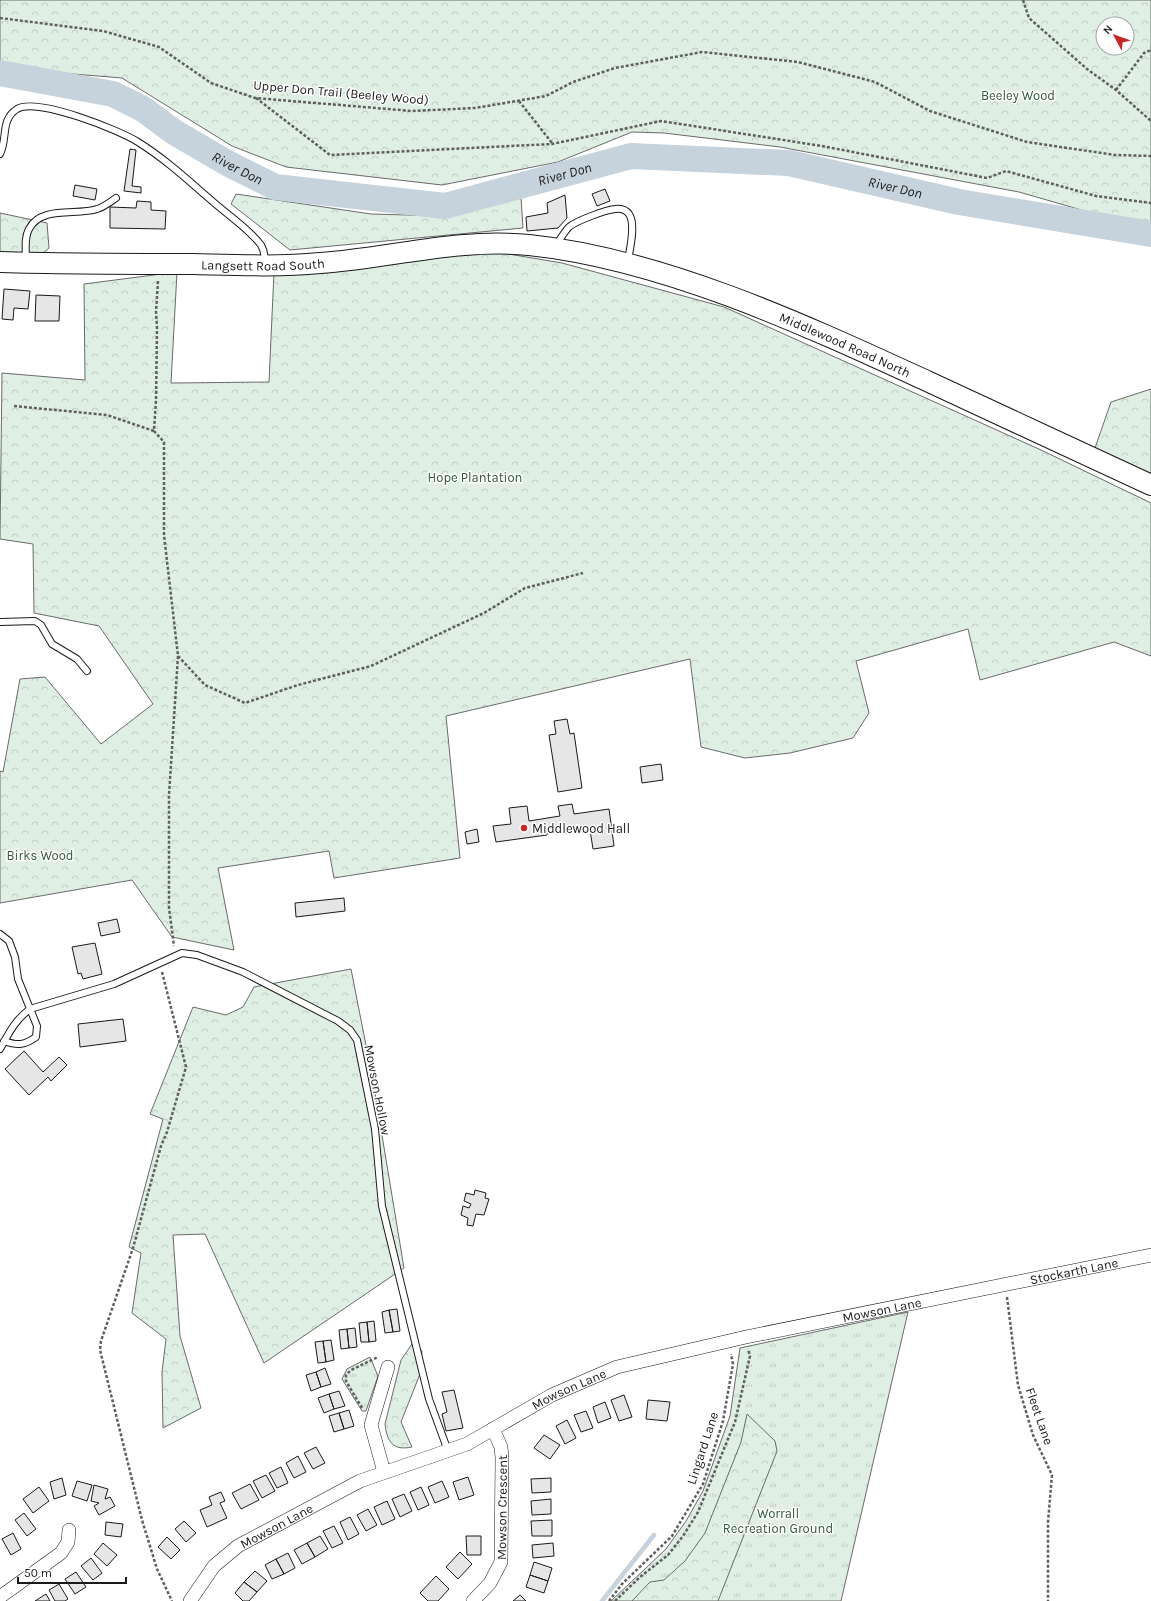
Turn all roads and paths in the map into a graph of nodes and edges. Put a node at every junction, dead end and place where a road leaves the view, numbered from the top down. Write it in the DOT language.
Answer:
graph roads {
  1 [pos="1023,0"];
  2 [pos="0,18"];
  3 [pos="1151,50"];
  4 [pos="1116,90"];
  5 [pos="255,98"];
  6 [pos="519,101"];
  7 [pos="1151,121"];
  8 [pos="2,128"];
  9 [pos="552,144"];
  10 [pos="0,154"];
  11 [pos="1151,156"];
  12 [pos="116,198"];
  13 [pos="1151,203"];
  14 [pos="525,245"];
  15 [pos="554,248"];
  16 [pos="0,262"];
  17 [pos="26,263"];
  18 [pos="158,264"];
  19 [pos="265,264"];
  20 [pos="627,264"];
  21 [pos="14,406"];
  22 [pos="154,431"];
  23 [pos="1151,485"];
  24 [pos="583,573"];
  25 [pos="0,622"];
  26 [pos="178,656"];
  27 [pos="87,671"];
  28 [pos="0,934"];
  29 [pos="176,955"];
  30 [pos="30,1009"];
  31 [pos="4,1041"];
  32 [pos="0,1049"];
  33 [pos="1151,1255"];
  34 [pos="1001,1285"];
  35 [pos="746,1337"];
  36 [pos="729,1341"];
  37 [pos="388,1367"];
  38 [pos="373,1417"];
  39 [pos="493,1430"];
  40 [pos="448,1451"];
  41 [pos="384,1472"];
  42 [pos="69,1530"];
  43 [pos="0,1597"];
  44 [pos="172,1601"];
  45 [pos="190,1601"];
  46 [pos="473,1601"];
  47 [pos="609,1601"];
  48 [pos="615,1601"];
  49 [pos="1048,1601"];
  1 -- 4 [label="path"];
  2 -- 5 [label="path, Upper Don Trail (Beeley Wood)"];
  3 -- 4 [label="path"];
  4 -- 7 [label="path"];
  5 -- 6 [label="path, Upper Don Trail (Beeley Wood)"];
  5 -- 9 [label="path"];
  6 -- 9 [label="path"];
  6 -- 11 [label="path, Upper Don Trail (Beeley Wood)"];
  8 -- 10 [label="lane"];
  8 -- 19 [label="lane"];
  9 -- 13 [label="path"];
  12 -- 17 [label="lane"];
  14 -- 15 [label="main road, Middlewood Road North"];
  14 -- 19 [label="main road, Langsett Road South"];
  15 -- 20 [label="main road, Middlewood Road North"];
  15 -- 20 [label="lane"];
  16 -- 17 [label="main road, Langsett Road South"];
  17 -- 18 [label="main road, Langsett Road South"];
  18 -- 19 [label="main road, Langsett Road South"];
  18 -- 22 [label="path"];
  20 -- 23 [label="main road, Middlewood Road North"];
  21 -- 22 [label="path"];
  22 -- 26 [label="path"];
  24 -- 26 [label="path"];
  25 -- 27 [label="lane"];
  26 -- 29 [label="path"];
  28 -- 30 [label="lane"];
  29 -- 30 [label="lane, Mowson Hollow"];
  29 -- 40 [label="lane, Mowson Hollow"];
  29 -- 44 [label="path"];
  30 -- 31 [label="lane, Mowson Hollow"];
  30 -- 31 [label="lane"];
  31 -- 32 [label="lane, Mowson Hollow"];
  33 -- 34 [label="street, Stockarth Lane"];
  34 -- 35 [label="street, Mowson Lane"];
  34 -- 49 [label="path, Fleet Lane"];
  35 -- 36 [label="street, Mowson Lane"];
  35 -- 48 [label="path"];
  36 -- 39 [label="street, Mowson Lane"];
  36 -- 47 [label="path, Lingard Lane"];
  37 -- 38 [label="street"];
  37 -- 38 [label="path"];
  38 -- 41 [label="street"];
  39 -- 40 [label="street, Mowson Lane"];
  39 -- 46 [label="street, Mowson Crescent"];
  40 -- 41 [label="street, Mowson Lane"];
  41 -- 45 [label="street, Mowson Lane"];
  42 -- 43 [label="street"];
}
